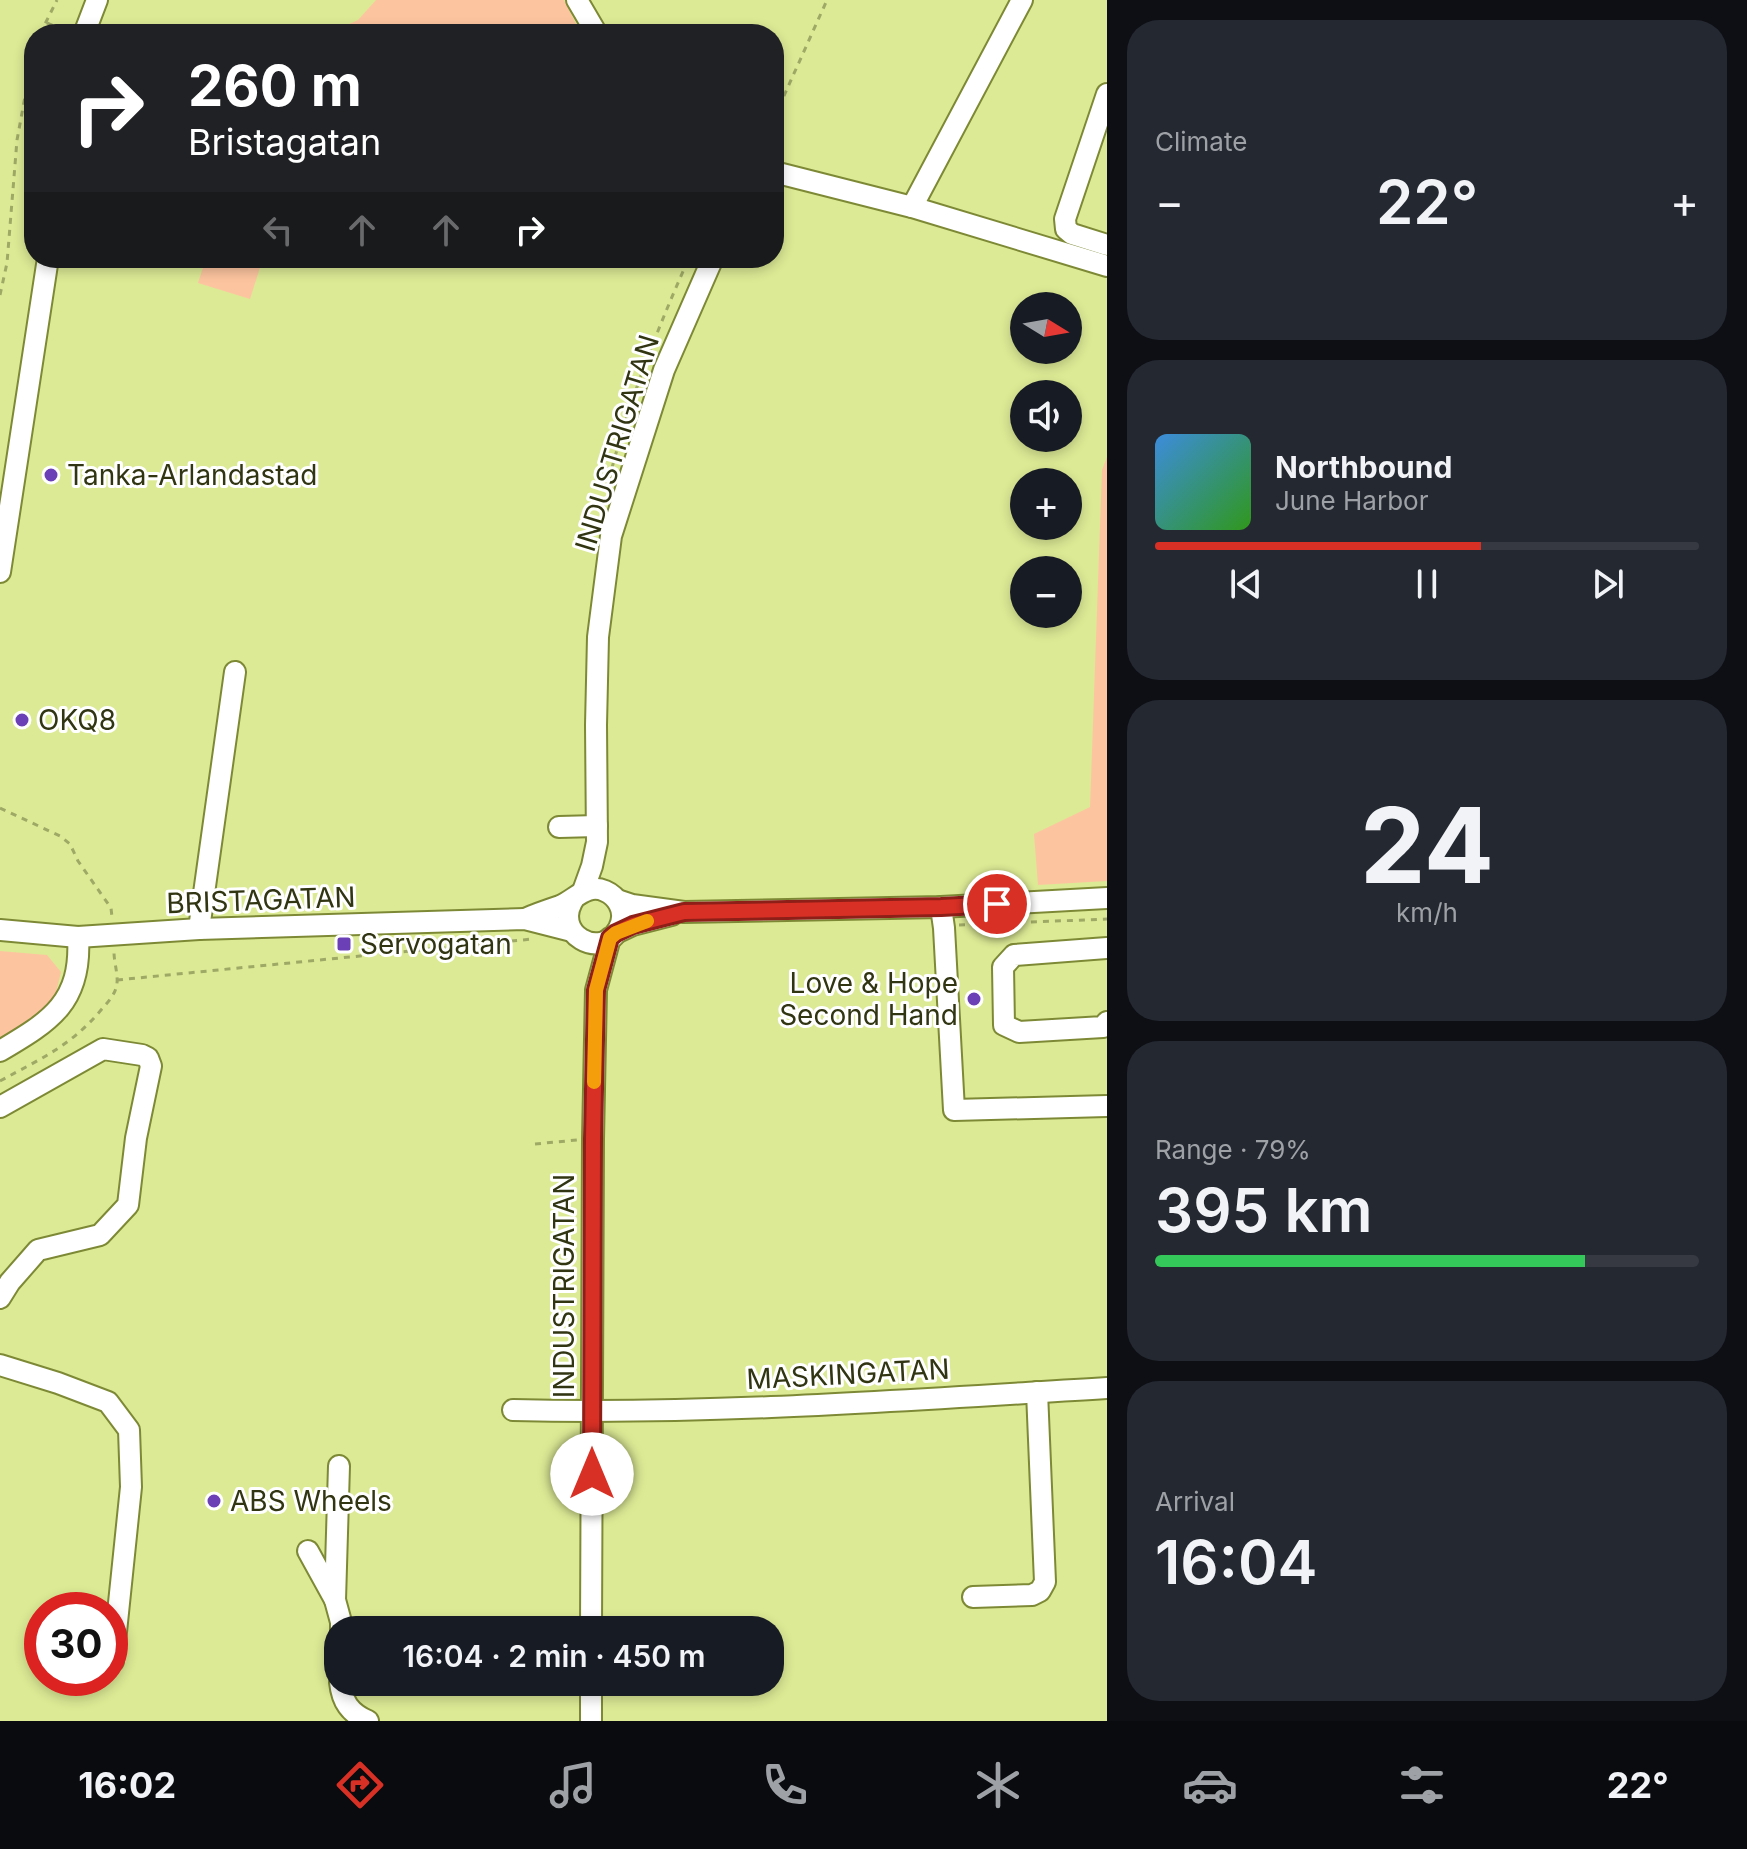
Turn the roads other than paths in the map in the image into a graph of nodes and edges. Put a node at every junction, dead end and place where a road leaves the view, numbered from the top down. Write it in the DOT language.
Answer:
graph roads {
  1 [pos="97,0"];
  2 [pos="577,0"];
  3 [pos="1014,3"];
  4 [pos="88,24"];
  5 [pos="591,24"];
  6 [pos="1107,94"];
  7 [pos="784,175"];
  8 [pos="912,207"];
  9 [pos="1107,245"];
  10 [pos="1107,266"];
  11 [pos="46,268"];
  12 [pos="709,268"];
  13 [pos="0,572"];
  14 [pos="235,672"];
  15 [pos="559,827"];
  16 [pos="597,834"];
  17 [pos="579,894"];
  18 [pos="614,896"];
  19 [pos="1107,898"];
  20 [pos="941,907"];
  21 [pos="684,912"];
  22 [pos="525,919"];
  23 [pos="199,929"];
  24 [pos="0,930"];
  25 [pos="576,935"];
  26 [pos="613,936"];
  27 [pos="78,937"];
  28 [pos="1107,948"];
  29 [pos="596,990"];
  30 [pos="1107,1022"];
  31 [pos="0,1051"];
  32 [pos="1107,1106"];
  33 [pos="0,1107"];
  34 [pos="0,1298"];
  35 [pos="0,1365"];
  36 [pos="1107,1388"];
  37 [pos="1037,1392"];
  38 [pos="513,1410"];
  39 [pos="592,1412"];
  40 [pos="339,1466"];
  41 [pos="308,1551"];
  42 [pos="120,1592"];
  43 [pos="973,1597"];
  44 [pos="335,1600"];
  45 [pos="339,1616"];
  46 [pos="591,1616"];
  47 [pos="341,1696"];
  48 [pos="591,1696"];
  49 [pos="368,1721"];
  50 [pos="591,1721"];
  1 -- 4 [label="street"];
  2 -- 5 [label="street"];
  3 -- 8 [label="street"];
  6 -- 9 [label="street"];
  7 -- 8 [label="street"];
  8 -- 10 [label="street"];
  11 -- 13 [label="street"];
  12 -- 16 [label="street, INDUSTRIGATAN"];
  14 -- 23 [label="street"];
  15 -- 16 [label="street"];
  16 -- 17 [label="street, INDUSTRIGATAN"];
  16 -- 18 [label="street, INDUSTRIGATAN"];
  17 -- 18 [label="street, BRISTAGATAN"];
  17 -- 22 [label="street, BRISTAGATAN"];
  17 -- 25 [label="street"];
  18 -- 21 [label="street, BRISTAGATAN"];
  18 -- 26 [label="street"];
  19 -- 20 [label="street, BRISTAGATAN"];
  20 -- 21 [label="street, BRISTAGATAN"];
  20 -- 32 [label="street"];
  21 -- 26 [label="street, BRISTAGATAN"];
  22 -- 23 [label="street, BRISTAGATAN"];
  22 -- 25 [label="street, BRISTAGATAN"];
  23 -- 27 [label="street, BRISTAGATAN"];
  24 -- 27 [label="street, BRISTAGATAN"];
  25 -- 26 [label="street, BRISTAGATAN"];
  25 -- 29 [label="street, INDUSTRIGATAN"];
  26 -- 29 [label="street, INDUSTRIGATAN"];
  27 -- 31 [label="street"];
  28 -- 30 [label="street"];
  29 -- 39 [label="street, INDUSTRIGATAN"];
  33 -- 34 [label="street"];
  35 -- 42 [label="street"];
  36 -- 37 [label="street, MASKINGATAN"];
  37 -- 39 [label="street, MASKINGATAN"];
  37 -- 43 [label="street"];
  38 -- 39 [label="street, MASKINGATAN"];
  39 -- 46 [label="street, INDUSTRIGATAN"];
  40 -- 44 [label="street"];
  41 -- 44 [label="street"];
  44 -- 45 [label="street"];
  47 -- 49 [label="street"];
  48 -- 50 [label="street"];
}
